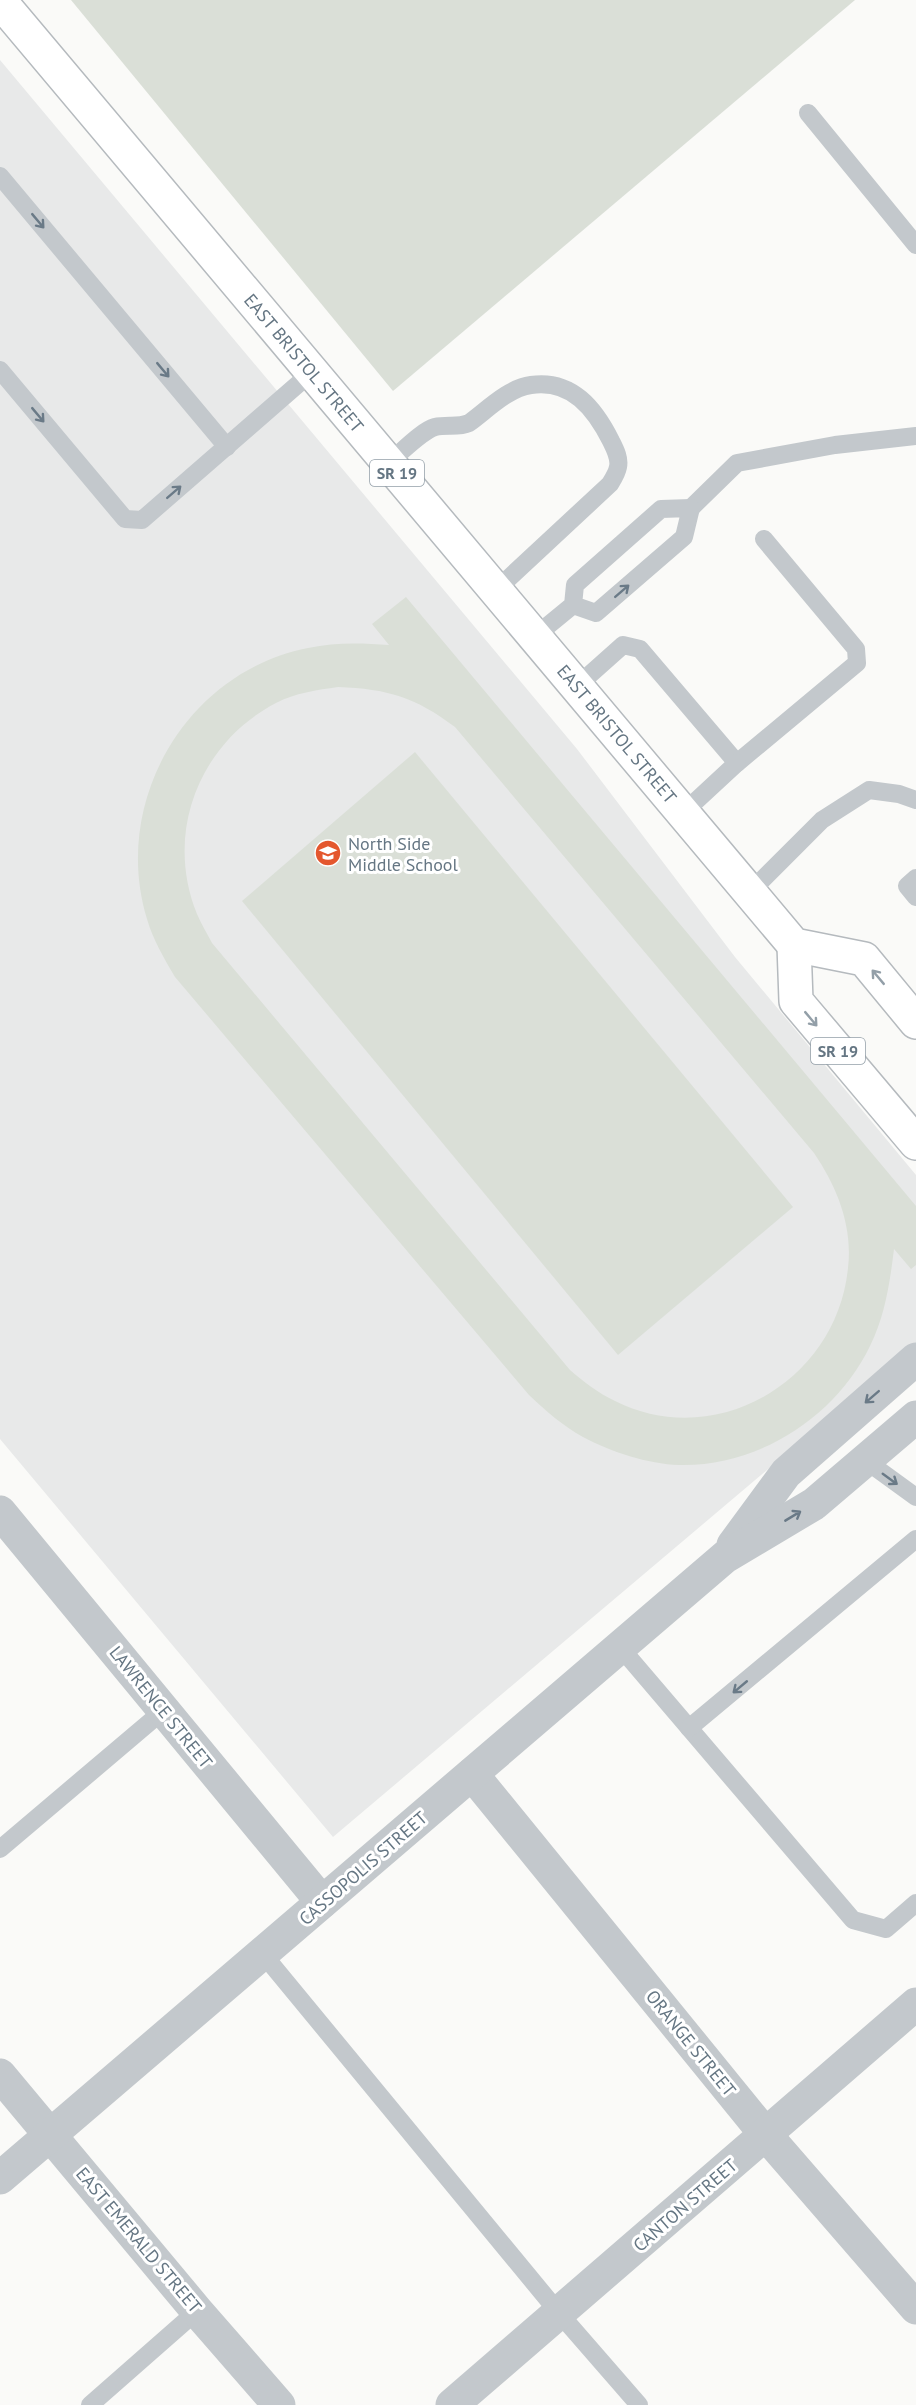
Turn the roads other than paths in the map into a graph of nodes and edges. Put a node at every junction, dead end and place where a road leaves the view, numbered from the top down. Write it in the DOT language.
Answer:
graph roads {
  1 [pos="0,0"];
  2 [pos="808,113"];
  3 [pos="0,176"];
  4 [pos="916,245"];
  5 [pos="0,370"];
  6 [pos="312,372"];
  7 [pos="916,436"];
  8 [pos="227,447"];
  9 [pos="388,463"];
  10 [pos="691,508"];
  11 [pos="764,539"];
  12 [pos="495,591"];
  13 [pos="573,605"];
  14 [pos="534,637"];
  15 [pos="577,686"];
  16 [pos="737,763"];
  17 [pos="916,800"];
  18 [pos="683,813"];
  19 [pos="916,878"];
  20 [pos="750,892"];
  21 [pos="916,897"];
  22 [pos="794,945"];
  23 [pos="916,1022"];
  24 [pos="916,1143"];
  25 [pos="916,1359"];
  26 [pos="916,1417"];
  27 [pos="865,1460"];
  28 [pos="916,1497"];
  29 [pos="0,1512"];
  30 [pos="916,1539"];
  31 [pos="724,1557"];
  32 [pos="620,1647"];
  33 [pos="164,1710"];
  34 [pos="689,1728"];
  35 [pos="472,1774"];
  36 [pos="0,1849"];
  37 [pos="322,1902"];
  38 [pos="916,1903"];
  39 [pos="263,1954"];
  40 [pos="916,2004"];
  41 [pos="0,2075"];
  42 [pos="51,2134"];
  43 [pos="766,2135"];
  44 [pos="0,2178"];
  45 [pos="916,2308"];
  46 [pos="196,2311"];
  47 [pos="559,2313"];
  48 [pos="90,2405"];
  49 [pos="279,2405"];
  50 [pos="452,2405"];
  51 [pos="639,2405"];
  1 -- 6 [label="main road, EAST BRISTOL STREET / SR 19"];
  2 -- 4 [label="lane"];
  3 -- 8 [label="lane, one-way"];
  5 -- 8 [label="lane, one-way"];
  6 -- 8 [label="lane"];
  6 -- 9 [label="main road, EAST BRISTOL STREET / SR 19"];
  7 -- 10 [label="lane"];
  9 -- 12 [label="main road, EAST BRISTOL STREET / SR 19"];
  9 -- 12 [label="lane"];
  10 -- 13 [label="lane"];
  13 -- 10 [label="lane, one-way"];
  11 -- 16 [label="lane"];
  12 -- 14 [label="main road, EAST BRISTOL STREET / SR 19"];
  13 -- 14 [label="lane"];
  14 -- 15 [label="main road, EAST BRISTOL STREET / SR 19"];
  15 -- 16 [label="lane"];
  15 -- 18 [label="main road, EAST BRISTOL STREET / SR 19"];
  16 -- 18 [label="lane"];
  17 -- 20 [label="lane"];
  18 -- 20 [label="main road, EAST BRISTOL STREET / SR 19"];
  19 -- 21 [label="lane"];
  20 -- 22 [label="main road, EAST BRISTOL STREET / SR 19"];
  23 -- 22 [label="main road, one-way"];
  22 -- 24 [label="main road, SR 19, one-way"];
  25 -- 31 [label="street, CASSOPOLIS STREET, one-way"];
  26 -- 27 [label="street, CASSOPOLIS STREET"];
  27 -- 28 [label="lane, one-way"];
  31 -- 27 [label="street, CASSOPOLIS STREET, one-way"];
  29 -- 33 [label="street, LAWRENCE STREET"];
  30 -- 34 [label="lane, one-way"];
  31 -- 32 [label="street, CASSOPOLIS STREET"];
  32 -- 34 [label="lane"];
  32 -- 35 [label="street, CASSOPOLIS STREET"];
  33 -- 36 [label="lane"];
  33 -- 37 [label="street, LAWRENCE STREET"];
  34 -- 38 [label="lane"];
  35 -- 37 [label="street, CASSOPOLIS STREET"];
  35 -- 43 [label="street, ORANGE STREET"];
  37 -- 39 [label="street, CASSOPOLIS STREET"];
  39 -- 42 [label="street, CASSOPOLIS STREET"];
  39 -- 47 [label="lane"];
  40 -- 43 [label="street, CANTON STREET"];
  41 -- 42 [label="street, EAST EMERALD STREET"];
  42 -- 44 [label="street, CASSOPOLIS STREET"];
  42 -- 46 [label="street, EAST EMERALD STREET"];
  43 -- 45 [label="street, ORANGE STREET"];
  43 -- 47 [label="street, CANTON STREET"];
  46 -- 48 [label="lane"];
  46 -- 49 [label="street, EAST EMERALD STREET"];
  47 -- 50 [label="street, CANTON STREET"];
  47 -- 51 [label="lane"];
}
